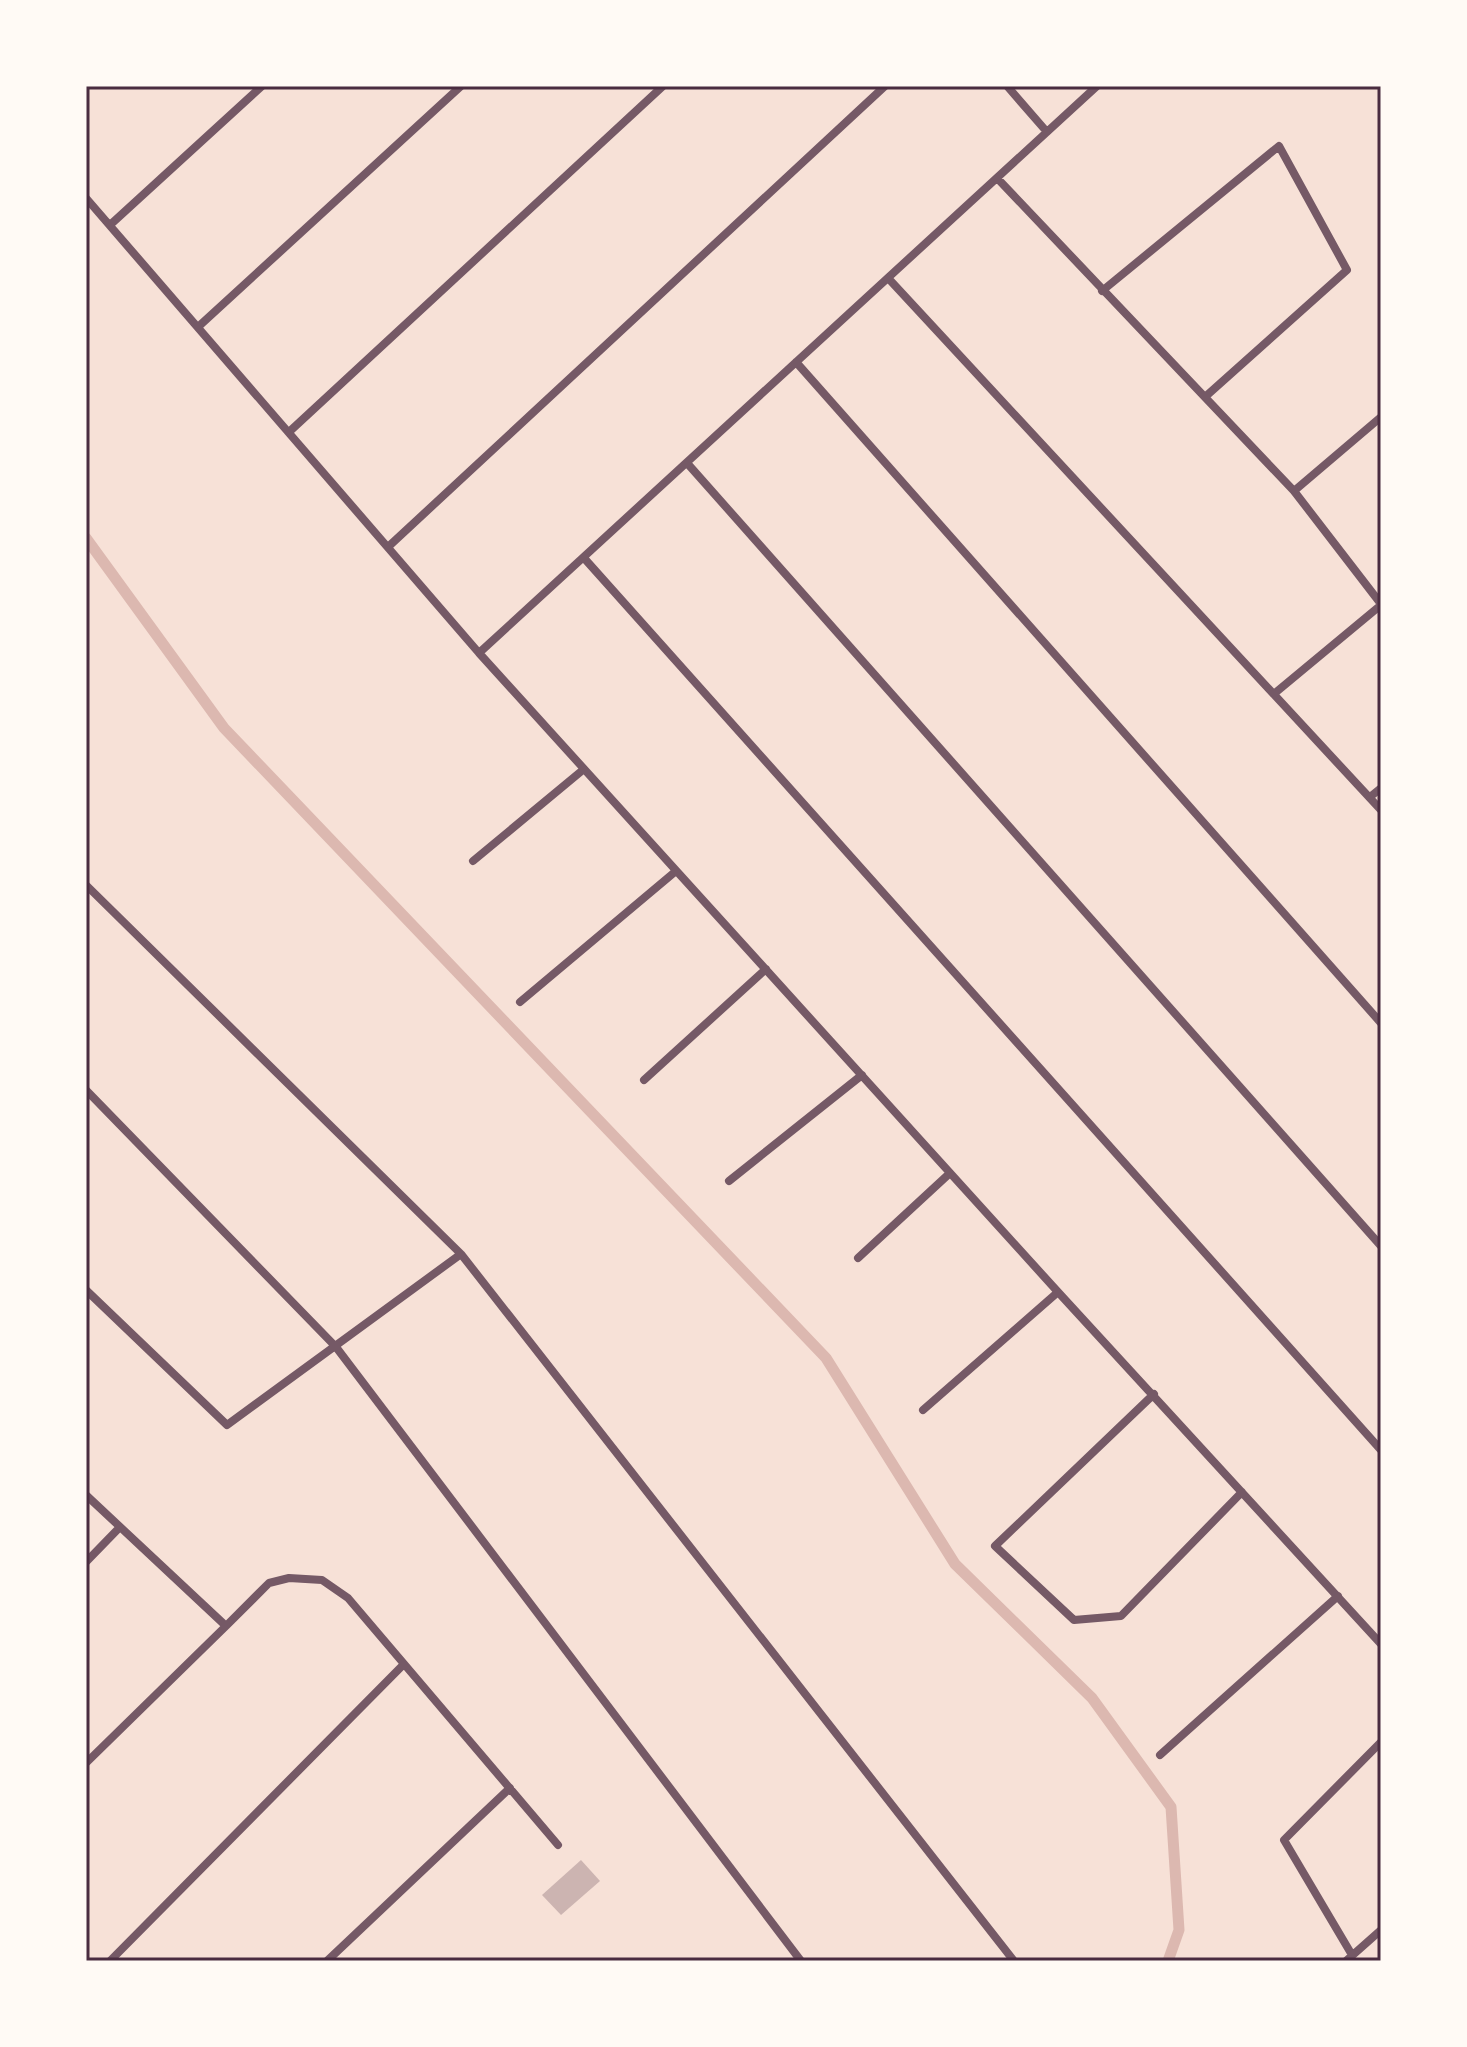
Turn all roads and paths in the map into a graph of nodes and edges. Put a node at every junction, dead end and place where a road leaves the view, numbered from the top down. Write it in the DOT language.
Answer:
graph roads {
  1 [pos="262,86"];
  2 [pos="461,86"];
  3 [pos="663,86"];
  4 [pos="885,86"];
  5 [pos="1007,86"];
  6 [pos="1097,86"];
  7 [pos="1047,132"];
  8 [pos="997,178"];
  9 [pos="86,198"];
  10 [pos="110,225"];
  11 [pos="888,278"];
  12 [pos="1102,291"];
  13 [pos="198,327"];
  14 [pos="796,362"];
  15 [pos="1205,397"];
  16 [pos="1381,417"];
  17 [pos="289,432"];
  18 [pos="687,463"];
  19 [pos="1294,491"];
  20 [pos="388,547"];
  21 [pos="584,558"];
  22 [pos="1381,605"];
  23 [pos="479,653"];
  24 [pos="1275,693"];
  25 [pos="584,769"];
  26 [pos="1381,788"];
  27 [pos="1370,797"];
  28 [pos="1381,810"];
  29 [pos="473,861"];
  30 [pos="676,871"];
  31 [pos="86,885"];
  32 [pos="766,969"];
  33 [pos="520,1002"];
  34 [pos="1381,1023"];
  35 [pos="862,1075"];
  36 [pos="644,1080"];
  37 [pos="86,1090"];
  38 [pos="950,1173"];
  39 [pos="729,1181"];
  40 [pos="1381,1246"];
  41 [pos="461,1254"];
  42 [pos="858,1258"];
  43 [pos="86,1290"];
  44 [pos="1058,1292"];
  45 [pos="336,1347"];
  46 [pos="1154,1394"];
  47 [pos="923,1410"];
  48 [pos="1381,1450"];
  49 [pos="1242,1492"];
  50 [pos="86,1495"];
  51 [pos="120,1527"];
  52 [pos="86,1562"];
  53 [pos="1338,1596"];
  54 [pos="226,1626"];
  55 [pos="1381,1644"];
  56 [pos="404,1664"];
  57 [pos="1381,1742"];
  58 [pos="1160,1755"];
  59 [pos="86,1763"];
  60 [pos="510,1788"];
  61 [pos="558,1845"];
  62 [pos="1381,1930"];
  63 [pos="1349,1958"];
  64 [pos="110,1961"];
  65 [pos="327,1961"];
  66 [pos="801,1961"];
  67 [pos="1014,1961"];
  1 -- 10 [label="street"];
  2 -- 13 [label="street"];
  3 -- 17 [label="street"];
  4 -- 20 [label="street"];
  5 -- 7 [label="street"];
  6 -- 7 [label="street"];
  7 -- 8 [label="street"];
  8 -- 11 [label="street"];
  8 -- 12 [label="street"];
  9 -- 10 [label="street"];
  10 -- 13 [label="street"];
  11 -- 14 [label="street"];
  11 -- 24 [label="street"];
  12 -- 15 [label="street"];
  12 -- 15 [label="street"];
  13 -- 17 [label="street"];
  14 -- 18 [label="street"];
  14 -- 34 [label="street"];
  15 -- 19 [label="street"];
  16 -- 19 [label="street"];
  17 -- 20 [label="street"];
  18 -- 21 [label="street"];
  18 -- 40 [label="street"];
  19 -- 22 [label="street"];
  20 -- 23 [label="street"];
  21 -- 23 [label="street"];
  21 -- 48 [label="street"];
  22 -- 24 [label="street"];
  23 -- 25 [label="street"];
  24 -- 27 [label="street"];
  25 -- 29 [label="street"];
  25 -- 30 [label="street"];
  26 -- 27 [label="street"];
  27 -- 28 [label="street"];
  30 -- 32 [label="street"];
  30 -- 33 [label="street"];
  31 -- 41 [label="street"];
  32 -- 35 [label="street"];
  32 -- 36 [label="street"];
  35 -- 38 [label="street"];
  35 -- 39 [label="street"];
  37 -- 45 [label="street"];
  38 -- 42 [label="street"];
  38 -- 44 [label="street"];
  41 -- 45 [label="street"];
  41 -- 67 [label="street"];
  43 -- 45 [label="street"];
  44 -- 46 [label="street"];
  44 -- 47 [label="street"];
  45 -- 66 [label="street"];
  46 -- 49 [label="street"];
  46 -- 49 [label="street"];
  49 -- 53 [label="street"];
  50 -- 51 [label="street"];
  51 -- 52 [label="street"];
  51 -- 54 [label="street"];
  53 -- 55 [label="street"];
  53 -- 58 [label="street"];
  54 -- 56 [label="street"];
  54 -- 59 [label="street"];
  56 -- 60 [label="street"];
  56 -- 64 [label="street"];
  57 -- 63 [label="street"];
  60 -- 61 [label="street"];
  60 -- 65 [label="street"];
  62 -- 63 [label="street"];
}
